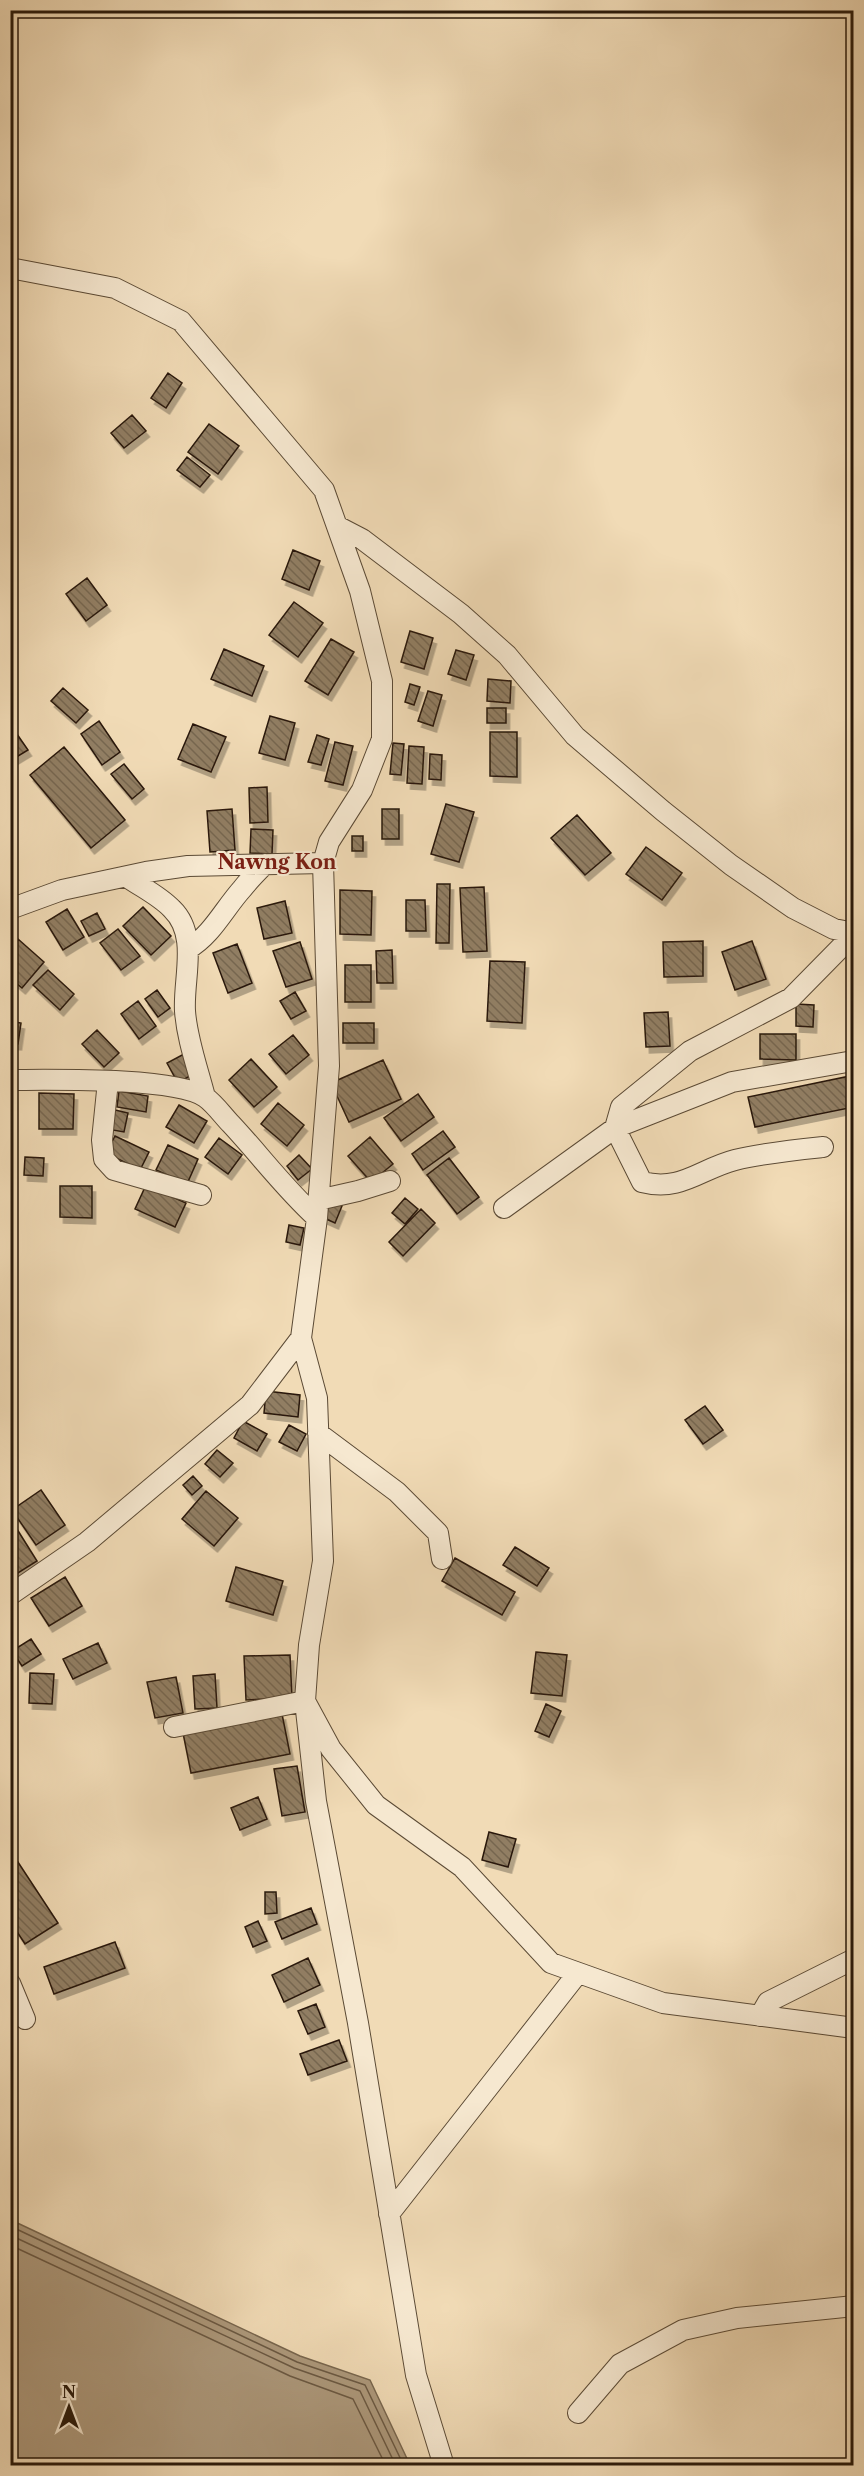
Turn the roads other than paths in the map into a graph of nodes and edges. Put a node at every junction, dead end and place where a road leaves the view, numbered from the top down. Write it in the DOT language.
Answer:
graph roads {
  1 [pos="10,268"];
  2 [pos="337,526"];
  3 [pos="323,863"];
  4 [pos="265,864"];
  5 [pos="127,877"];
  6 [pos="10,909"];
  7 [pos="854,934"];
  8 [pos="188,949"];
  9 [pos="853,1061"];
  10 [pos="10,1080"];
  11 [pos="108,1082"];
  12 [pos="205,1097"];
  13 [pos="615,1128"];
  14 [pos="823,1147"];
  15 [pos="390,1181"];
  16 [pos="201,1196"];
  17 [pos="504,1208"];
  18 [pos="317,1209"];
  19 [pos="301,1338"];
  20 [pos="318,1433"];
  21 [pos="442,1559"];
  22 [pos="10,1595"];
  23 [pos="305,1701"];
  24 [pos="174,1727"];
  25 [pos="854,1959"];
  26 [pos="578,1973"];
  27 [pos="10,1983"];
  28 [pos="760,2016"];
  29 [pos="25,2019"];
  30 [pos="854,2028"];
  31 [pos="389,2214"];
  32 [pos="854,2307"];
  33 [pos="578,2413"];
  34 [pos="444,2466"];
  1 -- 2 [label="street"];
  2 -- 3 [label="street"];
  2 -- 7 [label="street"];
  3 -- 4 [label="street"];
  3 -- 18 [label="street"];
  4 -- 5 [label="street"];
  4 -- 8 [label="street"];
  5 -- 6 [label="street"];
  5 -- 8 [label="street"];
  7 -- 13 [label="street"];
  8 -- 12 [label="street"];
  9 -- 13 [label="street"];
  10 -- 11 [label="street"];
  11 -- 12 [label="street"];
  11 -- 16 [label="street"];
  12 -- 18 [label="street"];
  13 -- 14 [label="street"];
  13 -- 17 [label="street"];
  15 -- 18 [label="street"];
  18 -- 19 [label="street"];
  19 -- 20 [label="street"];
  19 -- 22 [label="street"];
  20 -- 21 [label="street"];
  20 -- 23 [label="street"];
  23 -- 24 [label="street"];
  23 -- 26 [label="street"];
  23 -- 31 [label="street"];
  25 -- 28 [label="street"];
  26 -- 28 [label="street"];
  26 -- 31 [label="street"];
  27 -- 29 [label="street"];
  28 -- 30 [label="street"];
  31 -- 34 [label="street"];
  32 -- 33 [label="street"];
}
